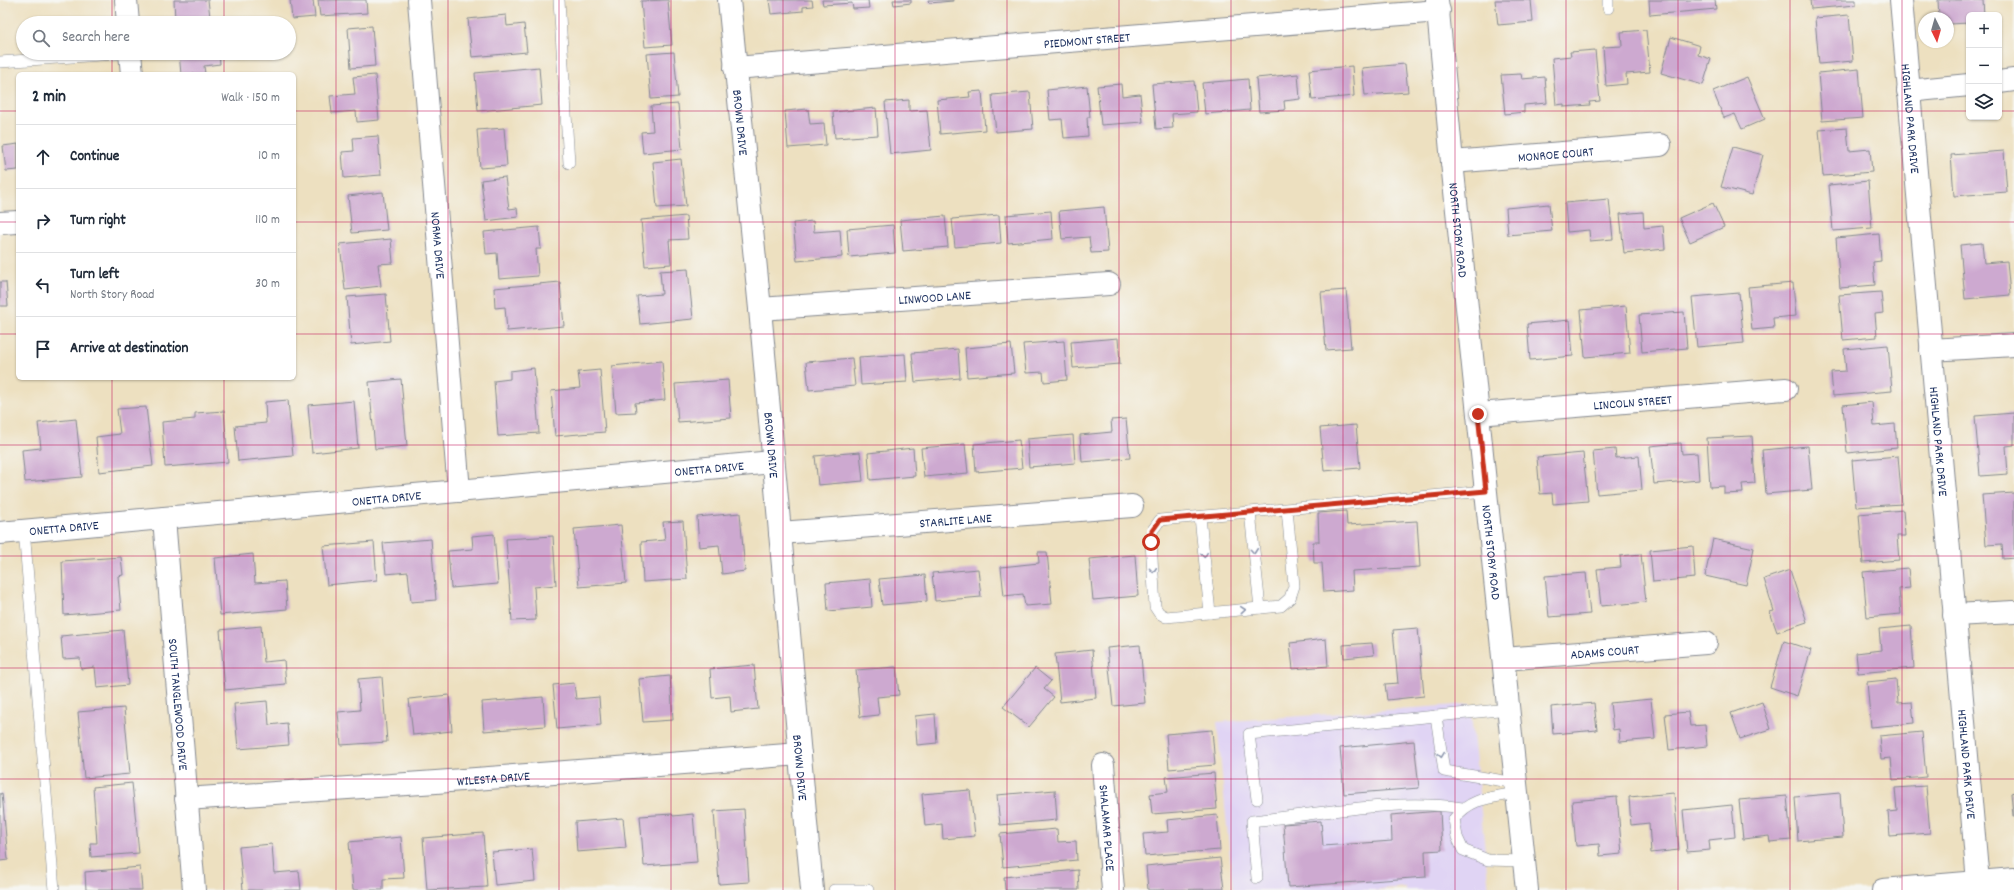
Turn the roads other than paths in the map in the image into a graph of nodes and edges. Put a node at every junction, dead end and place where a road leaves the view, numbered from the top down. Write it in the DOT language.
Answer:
graph roads {
  1 [pos="126,0"];
  2 [pos="419,0"];
  3 [pos="559,0"];
  4 [pos="729,0"];
  5 [pos="1901,0"];
  6 [pos="1438,6"];
  7 [pos="127,16"];
  8 [pos="29,60"];
  9 [pos="131,60"];
  10 [pos="0,62"];
  11 [pos="736,68"];
  12 [pos="132,72"];
  13 [pos="2014,80"];
  14 [pos="2002,82"];
  15 [pos="1966,85"];
  16 [pos="1908,91"];
  17 [pos="1660,145"];
  18 [pos="1452,162"];
  19 [pos="569,163"];
  20 [pos="16,222"];
  21 [pos="0,223"];
  22 [pos="1110,284"];
  23 [pos="760,308"];
  24 [pos="2014,345"];
  25 [pos="1931,350"];
  26 [pos="1786,389"];
  27 [pos="1478,414"];
  28 [pos="773,462"];
  29 [pos="459,491"];
  30 [pos="1486,491"];
  31 [pos="1132,506"];
  32 [pos="1287,509"];
  33 [pos="1250,512"];
  34 [pos="1200,516"];
  35 [pos="164,518"];
  36 [pos="24,530"];
  37 [pos="0,533"];
  38 [pos="780,533"];
  39 [pos="1260,608"];
  40 [pos="2014,612"];
  41 [pos="1210,613"];
  42 [pos="1954,616"];
  43 [pos="1706,643"];
  44 [pos="1504,659"];
  45 [pos="1509,709"];
  46 [pos="1436,716"];
  47 [pos="800,754"];
  48 [pos="1103,765"];
  49 [pos="1517,788"];
  50 [pos="186,799"];
  51 [pos="1258,799"];
  52 [pos="1462,808"];
  53 [pos="1524,861"];
  54 [pos="1257,878"];
  55 [pos="2014,879"];
  56 [pos="1978,882"];
  57 [pos="54,890"];
  58 [pos="194,890"];
  59 [pos="812,890"];
  60 [pos="834,890"];
  61 [pos="868,890"];
  62 [pos="1113,890"];
  63 [pos="1527,890"];
  64 [pos="1883,890"];
  1 -- 7 [label="street"];
  2 -- 29 [label="street, NORMA DRIVE"];
  3 -- 19 [label="lane"];
  4 -- 11 [label="street, BROWN DRIVE"];
  5 -- 16 [label="street, HIGHLAND PARK DRIVE"];
  6 -- 11 [label="street, PIEDMONT STREET"];
  6 -- 18 [label="street, NORTH STORY ROAD"];
  8 -- 10 [label="lane"];
  9 -- 12 [label="street"];
  11 -- 23 [label="street, BROWN DRIVE"];
  13 -- 14 [label="street"];
  15 -- 16 [label="street"];
  16 -- 25 [label="street, HIGHLAND PARK DRIVE"];
  17 -- 18 [label="street, MONROE COURT"];
  18 -- 27 [label="street, NORTH STORY ROAD"];
  20 -- 21 [label="street"];
  22 -- 23 [label="street, LINWOOD LANE"];
  23 -- 28 [label="street, BROWN DRIVE"];
  24 -- 25 [label="street"];
  25 -- 42 [label="street, HIGHLAND PARK DRIVE"];
  26 -- 27 [label="street, LINCOLN STREET"];
  27 -- 30 [label="street, NORTH STORY ROAD"];
  28 -- 29 [label="street, ONETTA DRIVE"];
  28 -- 38 [label="street, BROWN DRIVE"];
  29 -- 35 [label="street, ONETTA DRIVE"];
  30 -- 32 [label="lane"];
  30 -- 44 [label="street, NORTH STORY ROAD"];
  31 -- 38 [label="street, STARLITE LANE"];
  32 -- 33 [label="lane"];
  32 -- 39 [label="lane"];
  33 -- 34 [label="lane"];
  33 -- 39 [label="lane, one-way"];
  34 -- 41 [label="lane, one-way"];
  34 -- 41 [label="lane, one-way"];
  35 -- 36 [label="street, ONETTA DRIVE"];
  35 -- 50 [label="street, SOUTH TANGLEWOOD DRIVE"];
  36 -- 37 [label="street, ONETTA DRIVE"];
  36 -- 57 [label="lane"];
  38 -- 47 [label="street, BROWN DRIVE"];
  41 -- 39 [label="lane, one-way"];
  40 -- 42 [label="street"];
  42 -- 56 [label="street, HIGHLAND PARK DRIVE"];
  43 -- 44 [label="street, ADAMS COURT"];
  44 -- 45 [label="street, NORTH STORY ROAD"];
  45 -- 46 [label="lane"];
  45 -- 49 [label="street, NORTH STORY ROAD"];
  46 -- 49 [label="lane, one-way"];
  46 -- 51 [label="lane"];
  47 -- 50 [label="street, WILESTA DRIVE"];
  47 -- 59 [label="street, BROWN DRIVE"];
  48 -- 62 [label="street, SHALAMAR PLACE"];
  49 -- 52 [label="lane"];
  49 -- 53 [label="street, NORTH STORY ROAD"];
  50 -- 58 [label="street, SOUTH TANGLEWOOD DRIVE"];
  52 -- 53 [label="lane"];
  52 -- 54 [label="lane"];
  53 -- 63 [label="street, NORTH STORY ROAD"];
  55 -- 56 [label="street"];
  56 -- 64 [label="street"];
  60 -- 61 [label="lane"];
}
